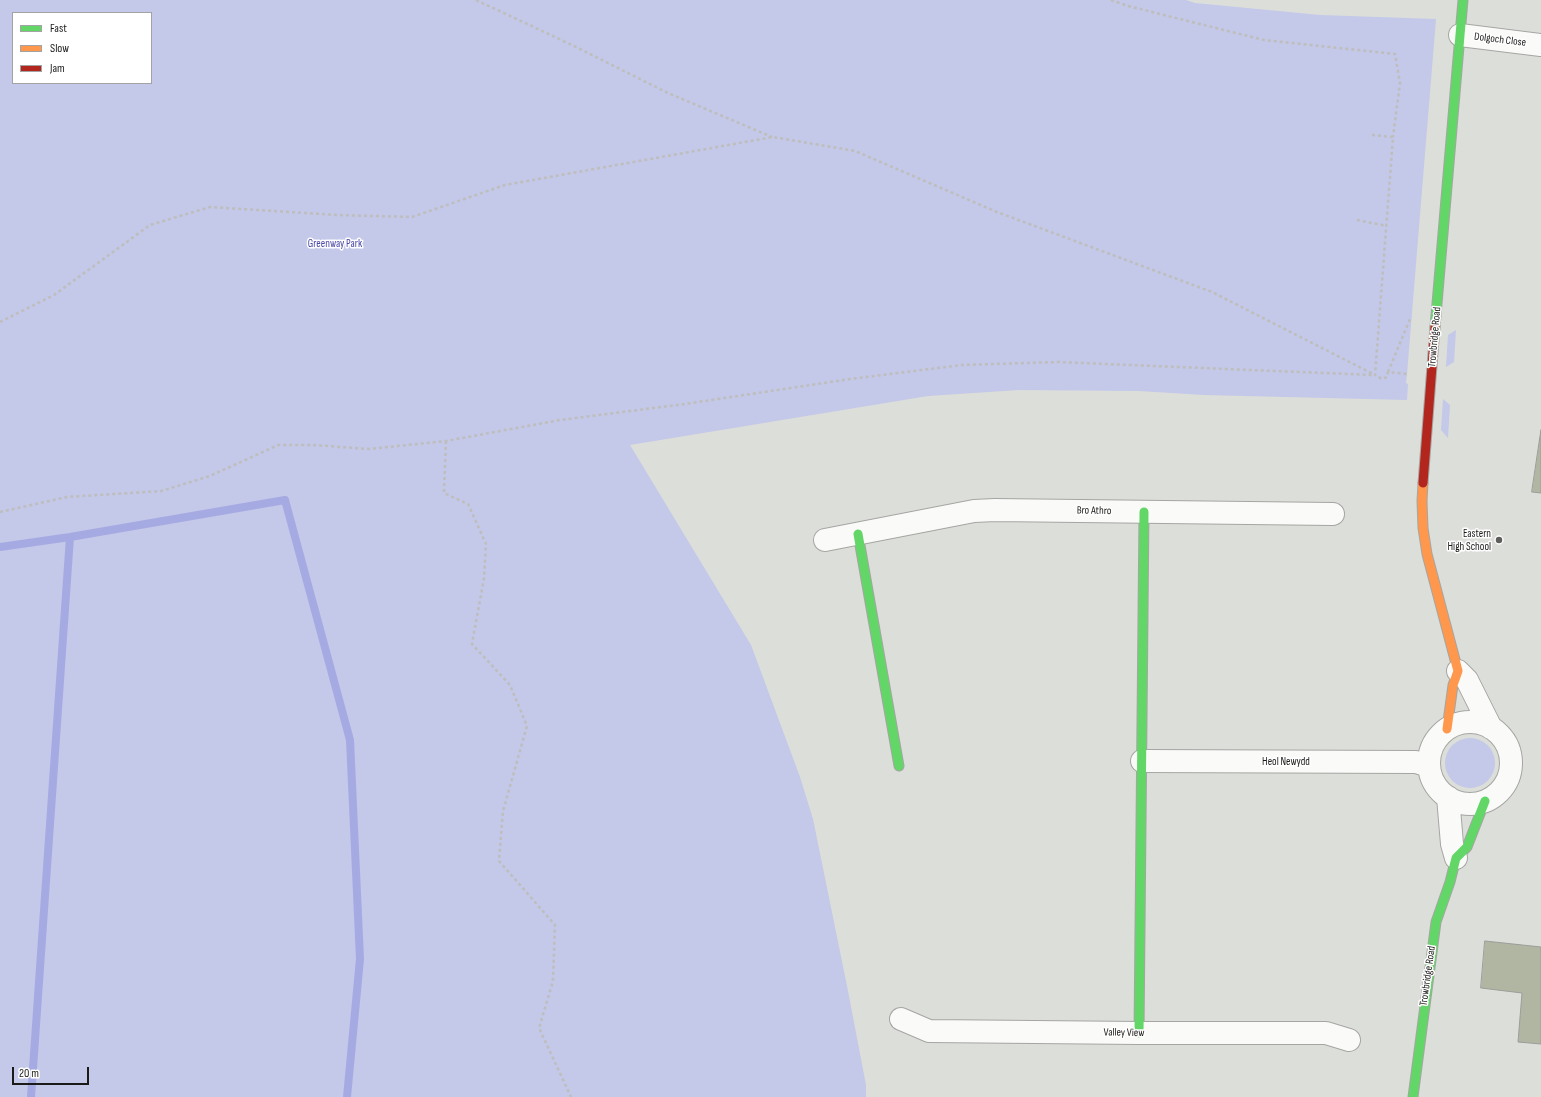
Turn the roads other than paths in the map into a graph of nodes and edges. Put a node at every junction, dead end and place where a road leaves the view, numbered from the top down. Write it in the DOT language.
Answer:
graph roads {
  1 [pos="1463,0"];
  2 [pos="1460,35"];
  3 [pos="1541,45"];
  4 [pos="1144,512"];
  5 [pos="1333,514"];
  6 [pos="858,534"];
  7 [pos="826,540"];
  8 [pos="1458,671"];
  9 [pos="1491,728"];
  10 [pos="1446,729"];
  11 [pos="1142,761"];
  12 [pos="899,766"];
  13 [pos="1429,766"];
  14 [pos="1448,797"];
  15 [pos="1485,801"];
  16 [pos="1456,858"];
  17 [pos="901,1019"];
  18 [pos="1139,1034"];
  19 [pos="1349,1040"];
  20 [pos="1413,1097"];
  1 -- 2 [label="street, Trowbridge Road"];
  2 -- 3 [label="street, Dolgoch Close"];
  2 -- 8 [label="street, Trowbridge Road"];
  4 -- 5 [label="street, Bro Athro"];
  4 -- 6 [label="street, Bro Athro"];
  4 -- 11 [label="street"];
  6 -- 7 [label="street, Bro Athro"];
  6 -- 12 [label="street"];
  8 -- 9 [label="street, Trowbridge Road"];
  8 -- 10 [label="street"];
  9 -- 10 [label="street, Trowbridge Road"];
  9 -- 15 [label="street, Trowbridge Road"];
  10 -- 13 [label="street"];
  11 -- 13 [label="street, Heol Newydd"];
  11 -- 18 [label="street"];
  13 -- 14 [label="street"];
  14 -- 15 [label="street"];
  14 -- 16 [label="street, Trowbridge Road"];
  15 -- 16 [label="street, Trowbridge Road"];
  16 -- 20 [label="street, Trowbridge Road"];
  17 -- 18 [label="street, Valley View"];
  18 -- 19 [label="street, Valley View"];
}
